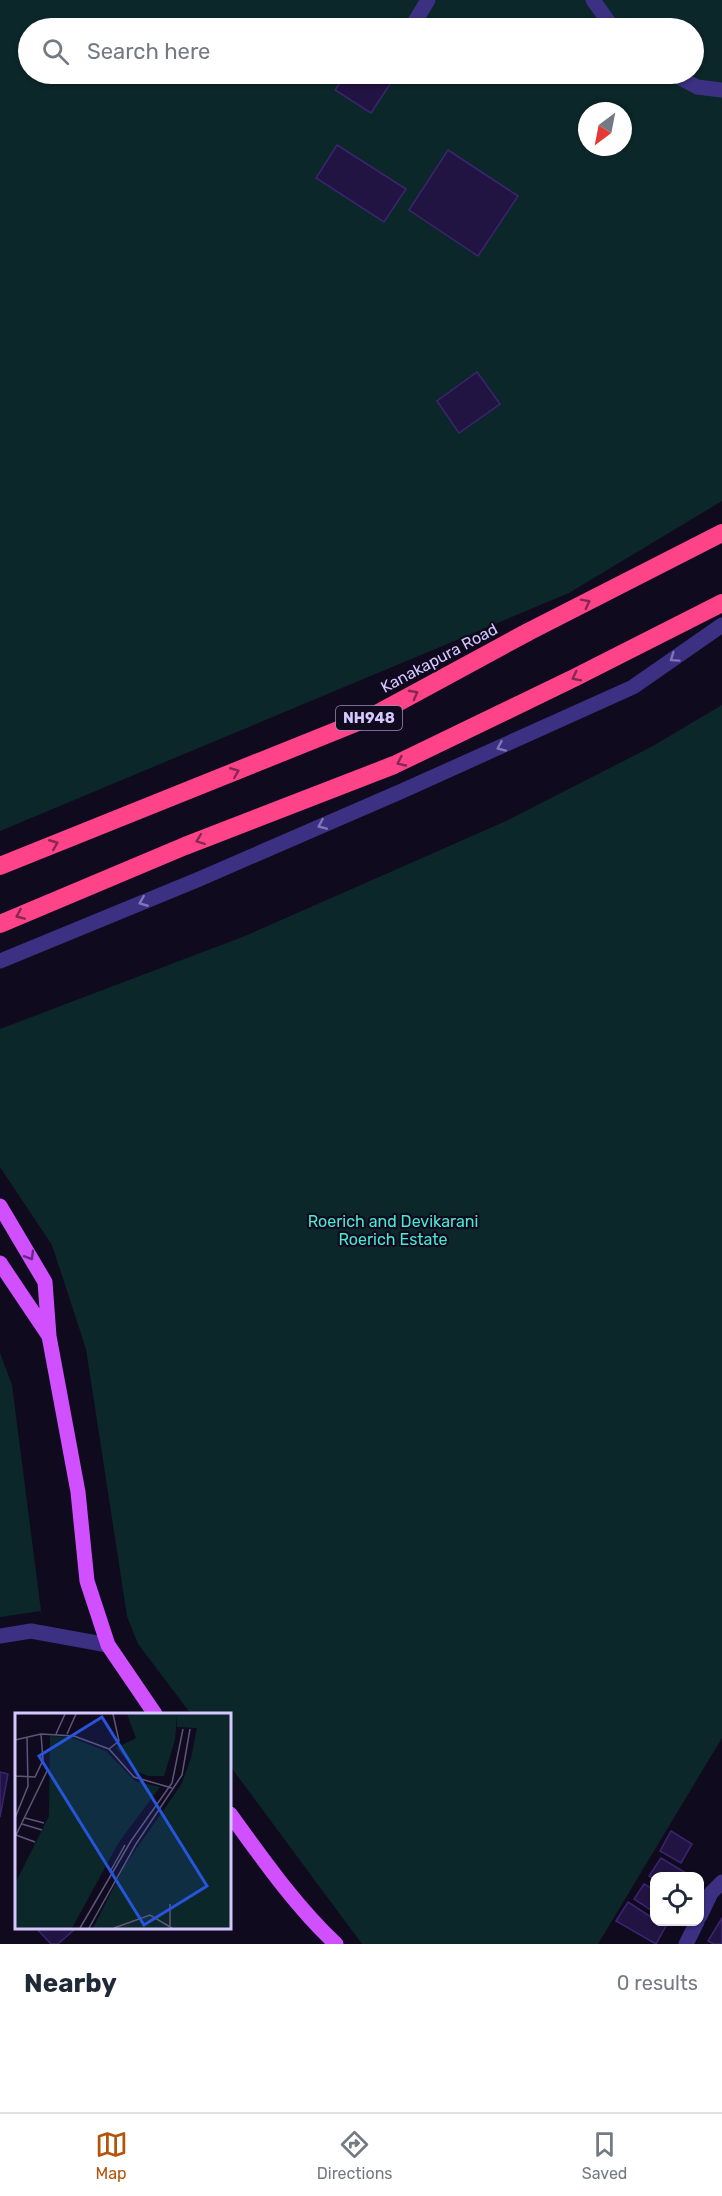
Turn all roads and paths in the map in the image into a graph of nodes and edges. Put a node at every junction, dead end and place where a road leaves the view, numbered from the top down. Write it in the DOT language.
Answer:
graph roads {
  1 [pos="428,0"];
  2 [pos="594,0"];
  3 [pos="417,18"];
  4 [pos="606,18"];
  5 [pos="691,84"];
  6 [pos="722,90"];
  7 [pos="722,533"];
  8 [pos="722,603"];
  9 [pos="722,625"];
  10 [pos="0,866"];
  11 [pos="0,924"];
  12 [pos="0,961"];
  13 [pos="0,1206"];
  14 [pos="0,1263"];
  15 [pos="49,1336"];
  16 [pos="0,1636"];
  17 [pos="108,1645"];
  18 [pos="155,1713"];
  19 [pos="231,1815"];
  20 [pos="722,1882"];
  21 [pos="704,1906"];
  22 [pos="695,1926"];
  23 [pos="336,1944"];
  24 [pos="686,1944"];
  1 -- 3 [label="street"];
  2 -- 4 [label="street"];
  5 -- 6 [label="street"];
  10 -- 7 [label="highway, Kanakapura Road / NH948, one-way"];
  8 -- 11 [label="highway, one-way"];
  9 -- 12 [label="street, one-way"];
  13 -- 15 [label="main road, one-way"];
  14 -- 15 [label="main road"];
  15 -- 17 [label="main road"];
  16 -- 17 [label="street"];
  17 -- 18 [label="main road"];
  19 -- 23 [label="main road"];
  20 -- 21 [label="street"];
  22 -- 24 [label="street"];
}
